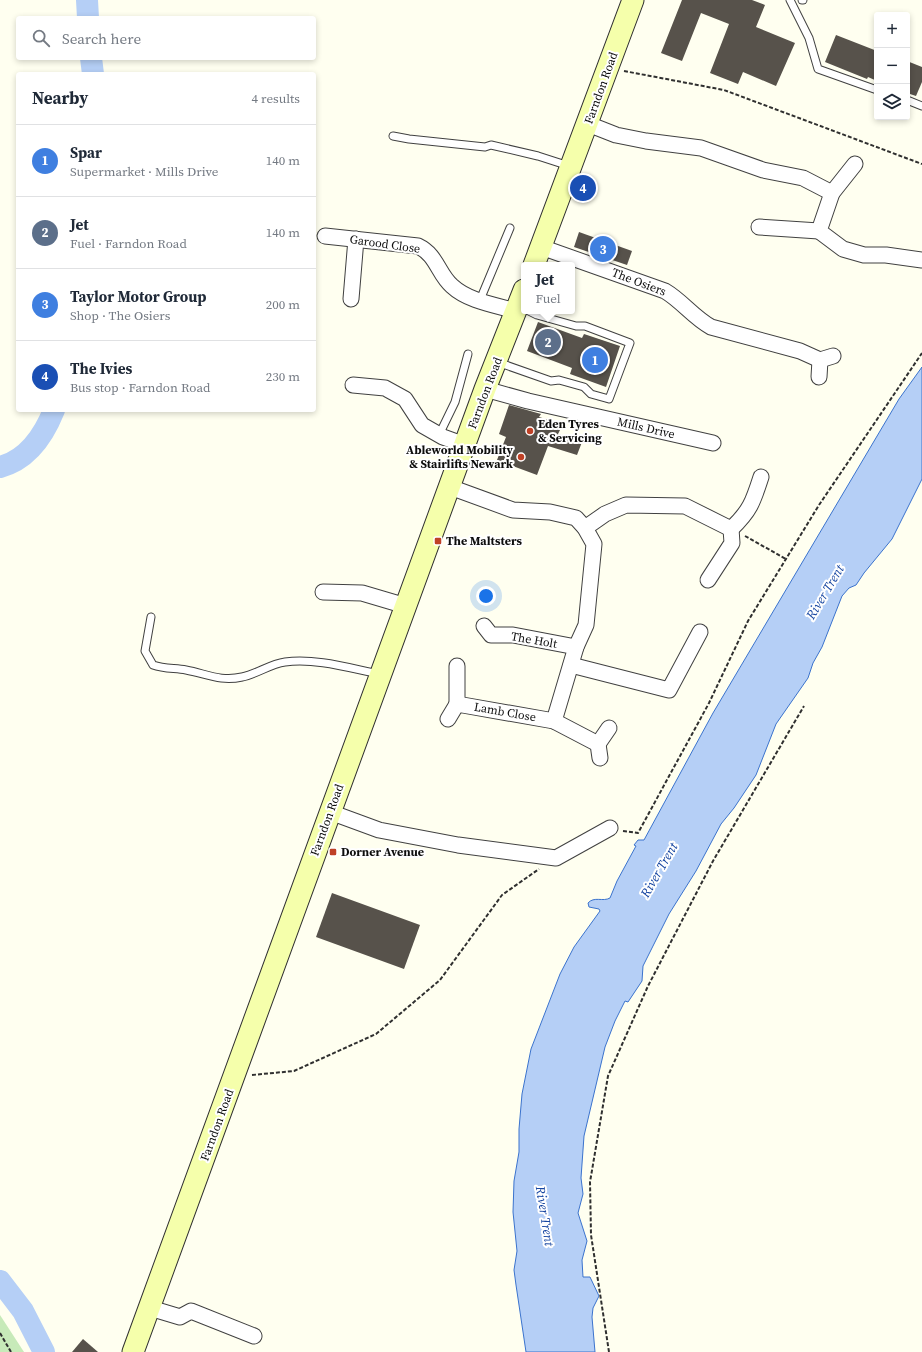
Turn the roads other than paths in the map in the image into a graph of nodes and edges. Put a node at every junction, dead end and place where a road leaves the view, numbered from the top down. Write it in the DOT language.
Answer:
graph roads {
  1 [pos="633,0"];
  2 [pos="790,0"];
  3 [pos="874,89"];
  4 [pos="910,101"];
  5 [pos="922,106"];
  6 [pos="588,124"];
  7 [pos="393,136"];
  8 [pos="855,164"];
  9 [pos="571,167"];
  10 [pos="832,193"];
  11 [pos="759,227"];
  12 [pos="510,228"];
  13 [pos="819,231"];
  14 [pos="326,236"];
  15 [pos="356,239"];
  16 [pos="537,256"];
  17 [pos="559,262"];
  18 [pos="920,264"];
  19 [pos="575,266"];
  20 [pos="351,299"];
  21 [pos="480,300"];
  22 [pos="521,304"];
  23 [pos="521,306"];
  24 [pos="536,314"];
  25 [pos="468,354"];
  26 [pos="496,361"];
  27 [pos="819,377"];
  28 [pos="353,385"];
  29 [pos="486,389"];
  30 [pos="440,435"];
  31 [pos="713,443"];
  32 [pos="465,444"];
  33 [pos="761,477"];
  34 [pos="450,487"];
  35 [pos="586,528"];
  36 [pos="731,529"];
  37 [pos="708,580"];
  38 [pos="323,592"];
  39 [pos="406,606"];
  40 [pos="151,617"];
  41 [pos="700,632"];
  42 [pos="489,636"];
  43 [pos="576,648"];
  44 [pos="571,665"];
  45 [pos="457,666"];
  46 [pos="381,674"];
  47 [pos="457,704"];
  48 [pos="448,719"];
  49 [pos="554,721"];
  50 [pos="609,728"];
  51 [pos="330,812"];
  52 [pos="610,828"];
  53 [pos="150,1308"];
  54 [pos="254,1336"];
  55 [pos="134,1352"];
  1 -- 6 [label="main road, Farndon Road"];
  2 -- 3 [label="lane"];
  4 -- 5 [label="lane"];
  6 -- 9 [label="main road, Farndon Road"];
  6 -- 10 [label="street"];
  7 -- 9 [label="lane"];
  8 -- 10 [label="street"];
  9 -- 16 [label="main road, Farndon Road"];
  10 -- 13 [label="street"];
  11 -- 13 [label="street"];
  12 -- 21 [label="lane"];
  13 -- 18 [label="street"];
  14 -- 15 [label="street, Garood Close"];
  15 -- 20 [label="street"];
  15 -- 21 [label="street, Garood Close"];
  16 -- 17 [label="street, The Osiers"];
  19 -- 27 [label="street, The Osiers"];
  21 -- 22 [label="street, Garood Close"];
  23 -- 26 [label="main road, Farndon Road"];
  24 -- 26 [label="lane"];
  25 -- 30 [label="lane"];
  26 -- 29 [label="main road, Farndon Road"];
  28 -- 30 [label="street"];
  29 -- 31 [label="street, Mills Drive"];
  29 -- 32 [label="main road, Farndon Road"];
  30 -- 32 [label="street"];
  32 -- 34 [label="main road, Farndon Road"];
  33 -- 36 [label="street"];
  34 -- 35 [label="street"];
  34 -- 39 [label="main road, Farndon Road"];
  35 -- 36 [label="street"];
  35 -- 43 [label="street"];
  36 -- 37 [label="street"];
  38 -- 39 [label="street"];
  39 -- 46 [label="main road, Farndon Road"];
  40 -- 46 [label="lane"];
  41 -- 44 [label="street"];
  42 -- 43 [label="street, The Holt"];
  43 -- 44 [label="street"];
  44 -- 49 [label="street"];
  45 -- 47 [label="street, Lamb Close"];
  46 -- 51 [label="main road, Farndon Road"];
  47 -- 48 [label="street, Lamb Close"];
  47 -- 49 [label="street, Lamb Close"];
  49 -- 50 [label="street, Lamb Close"];
  51 -- 52 [label="street"];
  51 -- 53 [label="main road, Farndon Road"];
  53 -- 54 [label="street"];
  53 -- 55 [label="main road, Farndon Road"];
}
